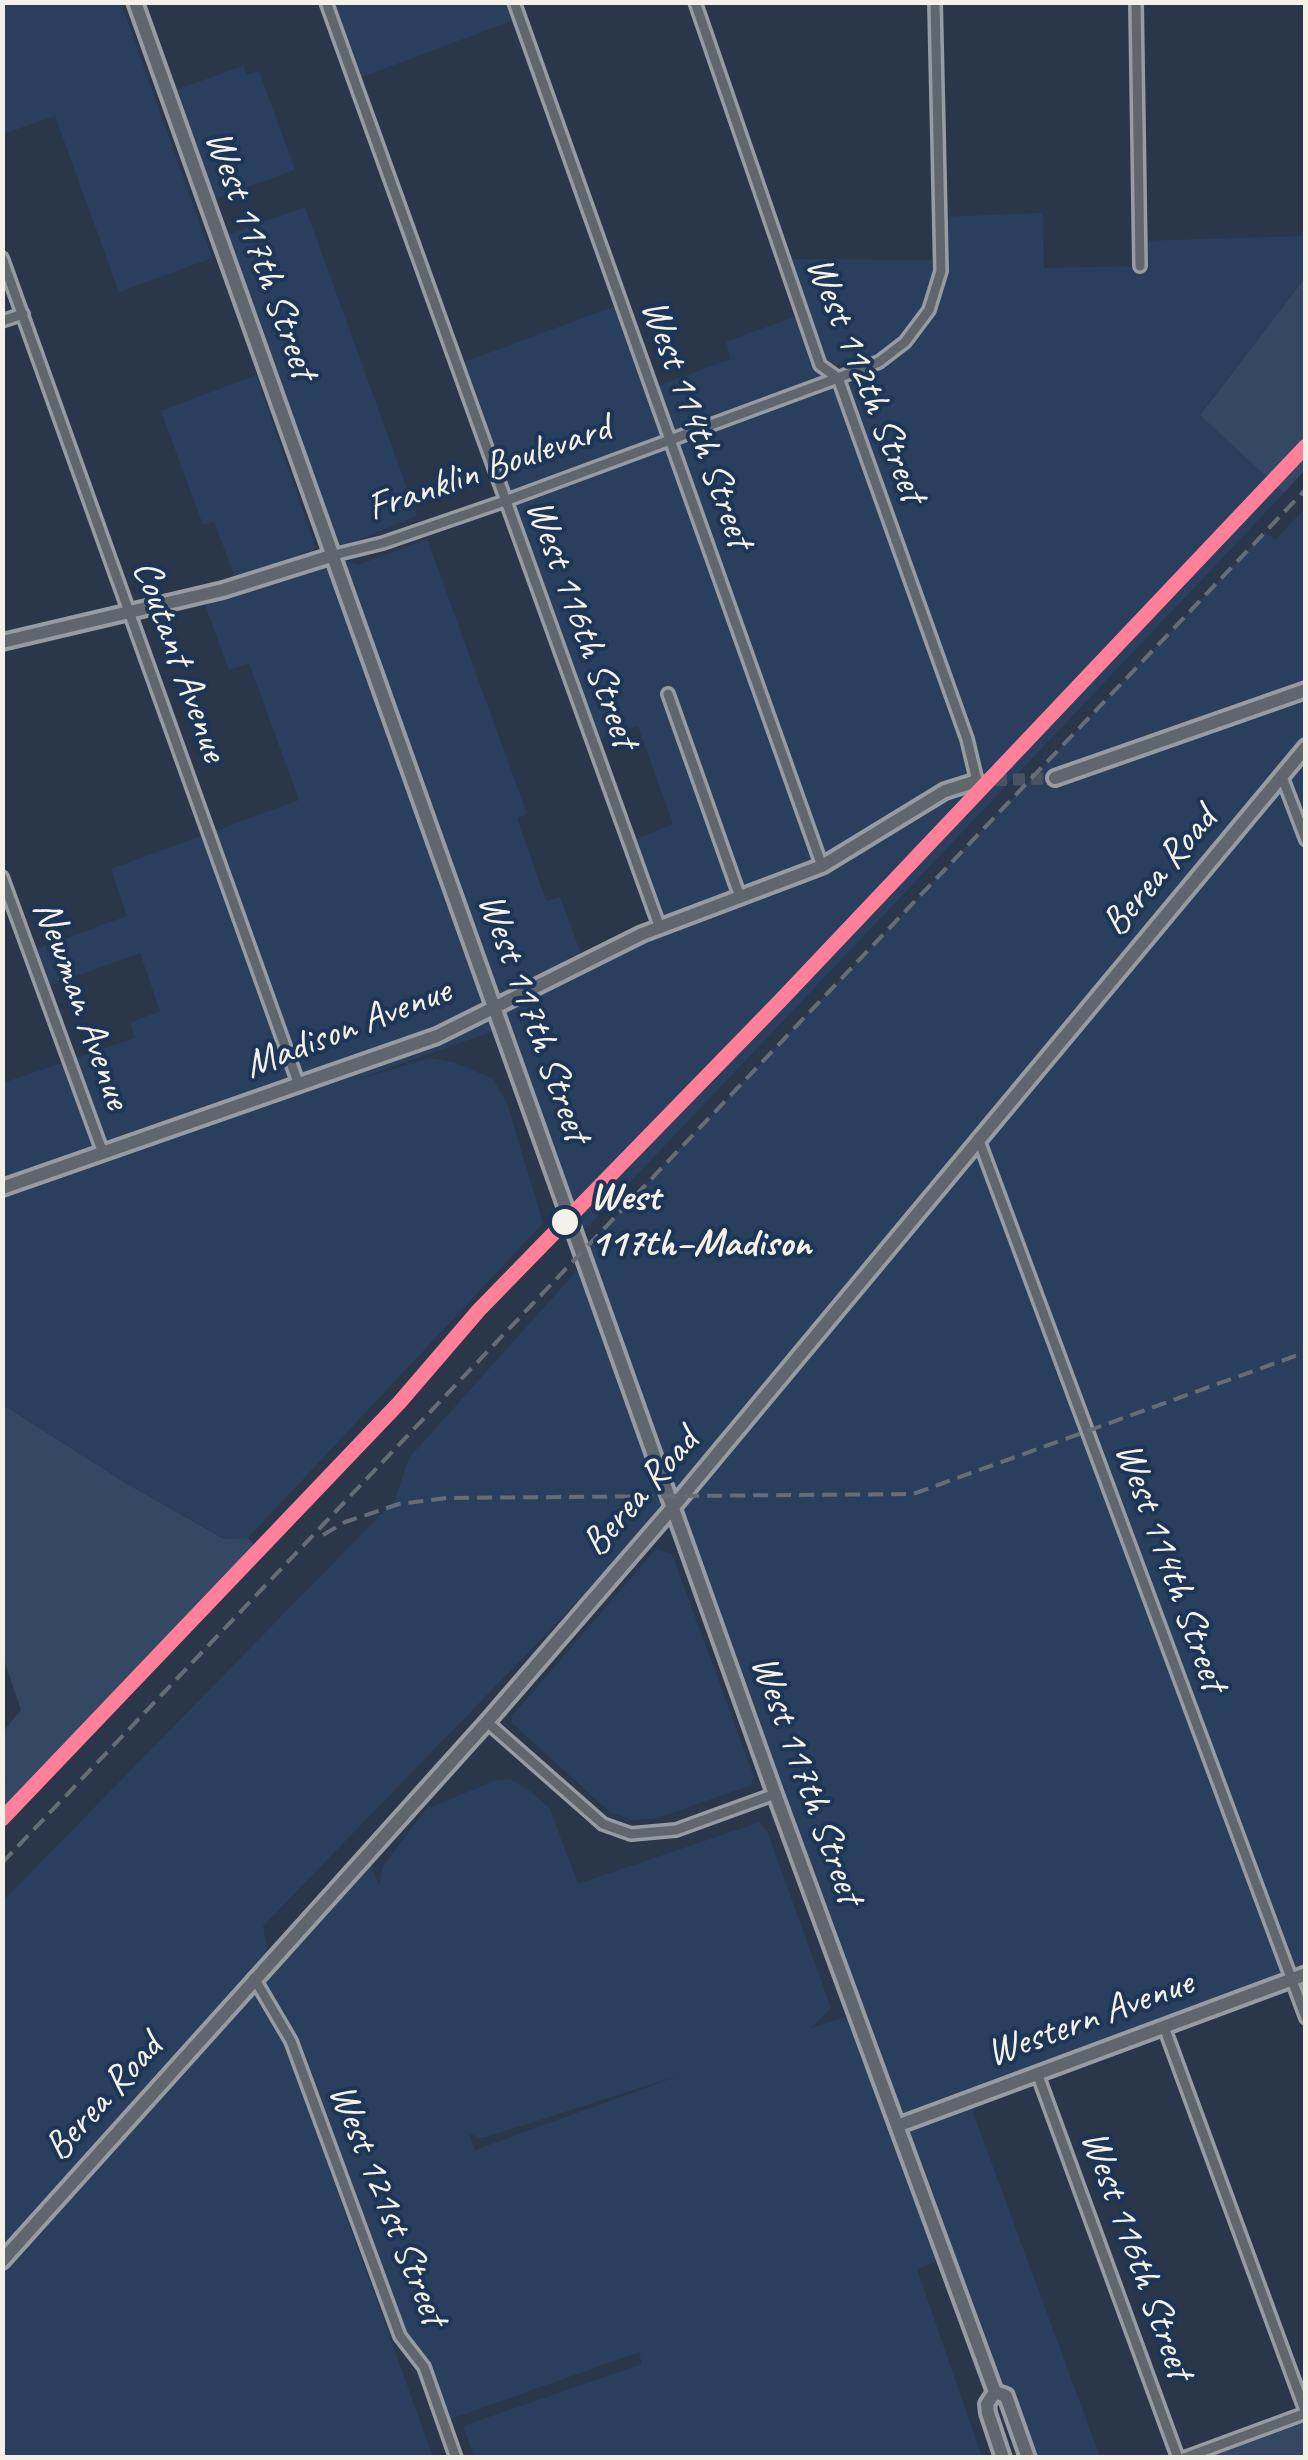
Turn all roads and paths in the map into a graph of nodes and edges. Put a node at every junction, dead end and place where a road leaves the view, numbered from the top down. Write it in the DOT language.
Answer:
graph roads {
  1 [pos="135,2"];
  2 [pos="326,2"];
  3 [pos="514,2"];
  4 [pos="695,2"];
  5 [pos="935,2"];
  6 [pos="1136,2"];
  7 [pos="2,258"];
  8 [pos="1140,266"];
  9 [pos="23,314"];
  10 [pos="2,321"];
  11 [pos="838,378"];
  12 [pos="669,440"];
  13 [pos="504,501"];
  14 [pos="334,556"];
  15 [pos="130,612"];
  16 [pos="2,642"];
  17 [pos="1306,690"];
  18 [pos="668,694"];
  19 [pos="1306,748"];
  20 [pos="1282,777"];
  21 [pos="1055,778"];
  22 [pos="977,781"];
  23 [pos="1306,840"];
  24 [pos="822,866"];
  25 [pos="2,877"];
  26 [pos="740,897"];
  27 [pos="660,928"];
  28 [pos="494,1006"];
  29 [pos="298,1085"];
  30 [pos="978,1138"];
  31 [pos="103,1153"];
  32 [pos="2,1188"];
  33 [pos="674,1506"];
  34 [pos="487,1722"];
  35 [pos="776,1794"];
  36 [pos="1299,1976"];
  37 [pos="254,1978"];
  38 [pos="1306,2018"];
  39 [pos="1164,2027"];
  40 [pos="1037,2074"];
  41 [pos="898,2126"];
  42 [pos="2,2261"];
  43 [pos="995,2392"];
  44 [pos="1306,2413"];
  45 [pos="456,2458"];
  46 [pos="1003,2458"];
  47 [pos="1028,2458"];
  48 [pos="1181,2458"];
  1 -- 14 [label="main road, West 117th Street"];
  2 -- 13 [label="street, West 116th Street"];
  3 -- 12 [label="street, West 114th Street"];
  4 -- 11 [label="street, West 112th Street"];
  5 -- 11 [label="street, Franklin Boulevard"];
  6 -- 8 [label="street"];
  7 -- 9 [label="street, Coutant Avenue"];
  9 -- 10 [label="street"];
  9 -- 15 [label="street, Coutant Avenue"];
  11 -- 12 [label="street, Franklin Boulevard"];
  11 -- 22 [label="street, West 112th Street"];
  12 -- 13 [label="street, Franklin Boulevard"];
  12 -- 24 [label="street, West 114th Street"];
  13 -- 14 [label="street, Franklin Boulevard"];
  13 -- 27 [label="street, West 116th Street"];
  14 -- 15 [label="main road, Franklin Boulevard"];
  14 -- 28 [label="main road, West 117th Street"];
  15 -- 16 [label="main road, Franklin Boulevard"];
  15 -- 29 [label="street, Coutant Avenue"];
  17 -- 21 [label="main road"];
  18 -- 26 [label="street"];
  19 -- 20 [label="main road, Berea Road"];
  20 -- 23 [label="street"];
  20 -- 30 [label="main road, Berea Road"];
  22 -- 24 [label="main road, Madison Avenue"];
  24 -- 26 [label="main road, Madison Avenue"];
  25 -- 31 [label="street, Newman Avenue"];
  26 -- 27 [label="main road, Madison Avenue"];
  27 -- 28 [label="main road, Madison Avenue"];
  28 -- 29 [label="main road, Madison Avenue"];
  28 -- 33 [label="main road, West 117th Street"];
  29 -- 31 [label="main road, Madison Avenue"];
  30 -- 33 [label="main road, Berea Road"];
  30 -- 36 [label="street, West 114th Street"];
  31 -- 32 [label="main road, Madison Avenue"];
  33 -- 34 [label="main road, Berea Road"];
  33 -- 35 [label="main road, West 117th Street"];
  34 -- 35 [label="street"];
  34 -- 37 [label="main road, Berea Road"];
  35 -- 41 [label="main road, West 117th Street"];
  36 -- 38 [label="street, West 114th Street"];
  36 -- 39 [label="main road, Western Avenue"];
  37 -- 42 [label="main road, Berea Road"];
  37 -- 45 [label="street, West 121st Street"];
  39 -- 40 [label="main road, Western Avenue"];
  39 -- 44 [label="street"];
  40 -- 41 [label="main road, Western Avenue"];
  40 -- 48 [label="street, West 116th Street"];
  41 -- 43 [label="main road, West 117th Street"];
  43 -- 46 [label="main road, West 117th Street"];
  43 -- 47 [label="main road, West 117th Street"];
  44 -- 48 [label="street"];
}
